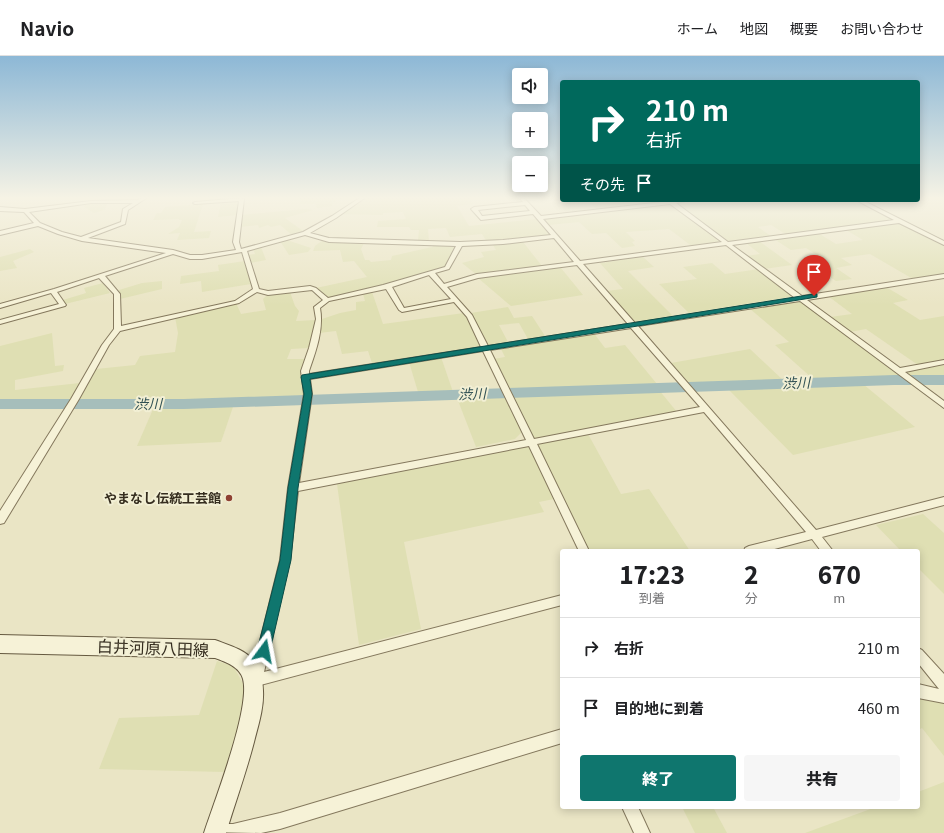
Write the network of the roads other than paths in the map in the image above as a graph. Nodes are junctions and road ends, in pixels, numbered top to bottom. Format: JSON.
{"nodes":[{"id":1,"x":61,"y":233,"type":"edge"},
{"id":2,"x":97,"y":233,"type":"edge"},
{"id":3,"x":237,"y":233,"type":"edge"},
{"id":4,"x":305,"y":233,"type":"joint"},
{"id":5,"x":553,"y":233,"type":"edge"},
{"id":6,"x":713,"y":233,"type":"edge"},
{"id":7,"x":808,"y":233,"type":"edge"},
{"id":8,"x":925,"y":233,"type":"edge"},
{"id":9,"x":555,"y":236,"type":"junction"},
{"id":10,"x":82,"y":239,"type":"junction"},
{"id":11,"x":944,"y":243,"type":"edge"},
{"id":12,"x":460,"y":244,"type":"junction"},
{"id":13,"x":728,"y":244,"type":"junction"},
{"id":14,"x":241,"y":251,"type":"junction"},
{"id":15,"x":173,"y":252,"type":"junction"},
{"id":16,"x":580,"y":264,"type":"junction"},
{"id":17,"x":431,"y":273,"type":"junction"},
{"id":18,"x":101,"y":276,"type":"junction"},
{"id":19,"x":944,"y":276,"type":"edge"},
{"id":20,"x":388,"y":286,"type":"junction"},
{"id":21,"x":443,"y":286,"type":"junction"},
{"id":22,"x":256,"y":290,"type":"junction"},
{"id":23,"x":53,"y":291,"type":"junction"},
{"id":24,"x":800,"y":298,"type":"junction"},
{"id":25,"x":327,"y":300,"type":"junction"},
{"id":26,"x":454,"y":300,"type":"junction"},
{"id":27,"x":0,"y":306,"type":"edge"},
{"id":28,"x":0,"y":322,"type":"edge"},
{"id":29,"x":633,"y":325,"type":"junction"},
{"id":30,"x":118,"y":329,"type":"junction"},
{"id":31,"x":485,"y":348,"type":"junction"},
{"id":32,"x":944,"y":362,"type":"edge"},
{"id":33,"x":902,"y":373,"type":"junction"},
{"id":34,"x":305,"y":377,"type":"junction"},
{"id":35,"x":944,"y":404,"type":"edge"},
{"id":36,"x":705,"y":409,"type":"junction"},
{"id":37,"x":532,"y":442,"type":"junction"},
{"id":38,"x":293,"y":488,"type":"junction"},
{"id":39,"x":944,"y":501,"type":"edge"},
{"id":40,"x":0,"y":520,"type":"edge"},
{"id":41,"x":813,"y":534,"type":"junction"},
{"id":42,"x":583,"y":549,"type":"edge"},
{"id":43,"x":756,"y":549,"type":"edge"},
{"id":44,"x":826,"y":549,"type":"edge"},
{"id":45,"x":560,"y":601,"type":"edge"},
{"id":46,"x":0,"y":644,"type":"edge"},
{"id":47,"x":920,"y":656,"type":"edge"},
{"id":48,"x":253,"y":681,"type":"junction"},
{"id":49,"x":944,"y":684,"type":"edge"},
{"id":50,"x":920,"y":691,"type":"edge"},
{"id":51,"x":944,"y":696,"type":"edge"},
{"id":52,"x":560,"y":737,"type":"edge"},
{"id":53,"x":631,"y":809,"type":"edge"},
{"id":54,"x":215,"y":833,"type":"edge"},
{"id":55,"x":642,"y":833,"type":"edge"}],
"edges":[{"from":1,"to":10,"type":"street"},
{"from":2,"to":10,"type":"street"},
{"from":3,"to":14,"type":"street"},
{"from":4,"to":12,"type":"street"},
{"from":4,"to":14,"type":"street"},
{"from":5,"to":9,"type":"street"},
{"from":6,"to":13,"type":"street"},
{"from":7,"to":13,"type":"street"},
{"from":8,"to":11,"type":"street"},
{"from":9,"to":12,"type":"street"},
{"from":9,"to":16,"type":"street"},
{"from":10,"to":15,"type":"street"},
{"from":12,"to":17,"type":"street"},
{"from":13,"to":16,"type":"street"},
{"from":13,"to":24,"type":"street"},
{"from":14,"to":15,"type":"street"},
{"from":14,"to":22,"type":"street"},
{"from":15,"to":18,"type":"street"},
{"from":16,"to":21,"type":"street"},
{"from":16,"to":29,"type":"street"},
{"from":17,"to":20,"type":"street"},
{"from":17,"to":21,"type":"street"},
{"from":18,"to":23,"type":"street"},
{"from":18,"to":30,"type":"street"},
{"from":19,"to":24,"type":"street"},
{"from":20,"to":25,"type":"street"},
{"from":20,"to":26,"type":"street"},
{"from":21,"to":26,"type":"street"},
{"from":22,"to":25,"type":"street"},
{"from":22,"to":30,"type":"street"},
{"from":23,"to":27,"type":"street"},
{"from":23,"to":28,"type":"street"},
{"from":24,"to":29,"type":"street"},
{"from":24,"to":33,"type":"street"},
{"from":25,"to":34,"type":"street"},
{"from":26,"to":31,"type":"street"},
{"from":29,"to":31,"type":"street"},
{"from":29,"to":36,"type":"street"},
{"from":30,"to":40,"type":"street"},
{"from":31,"to":34,"type":"street"},
{"from":31,"to":37,"type":"street"},
{"from":32,"to":33,"type":"street"},
{"from":33,"to":35,"type":"street"},
{"from":34,"to":38,"type":"street"},
{"from":36,"to":37,"type":"street"},
{"from":36,"to":41,"type":"street"},
{"from":37,"to":38,"type":"street"},
{"from":37,"to":42,"type":"street"},
{"from":38,"to":48,"type":"street"},
{"from":39,"to":41,"type":"street"},
{"from":41,"to":43,"type":"street"},
{"from":41,"to":44,"type":"street"},
{"from":45,"to":48,"type":"street"},
{"from":46,"to":48,"type":"main road","name":"白井河原八田線"},
{"from":47,"to":49,"type":"street"},
{"from":48,"to":54,"type":"main road"},
{"from":50,"to":51,"type":"street"},
{"from":52,"to":54,"type":"street"},
{"from":53,"to":55,"type":"street"}]}
